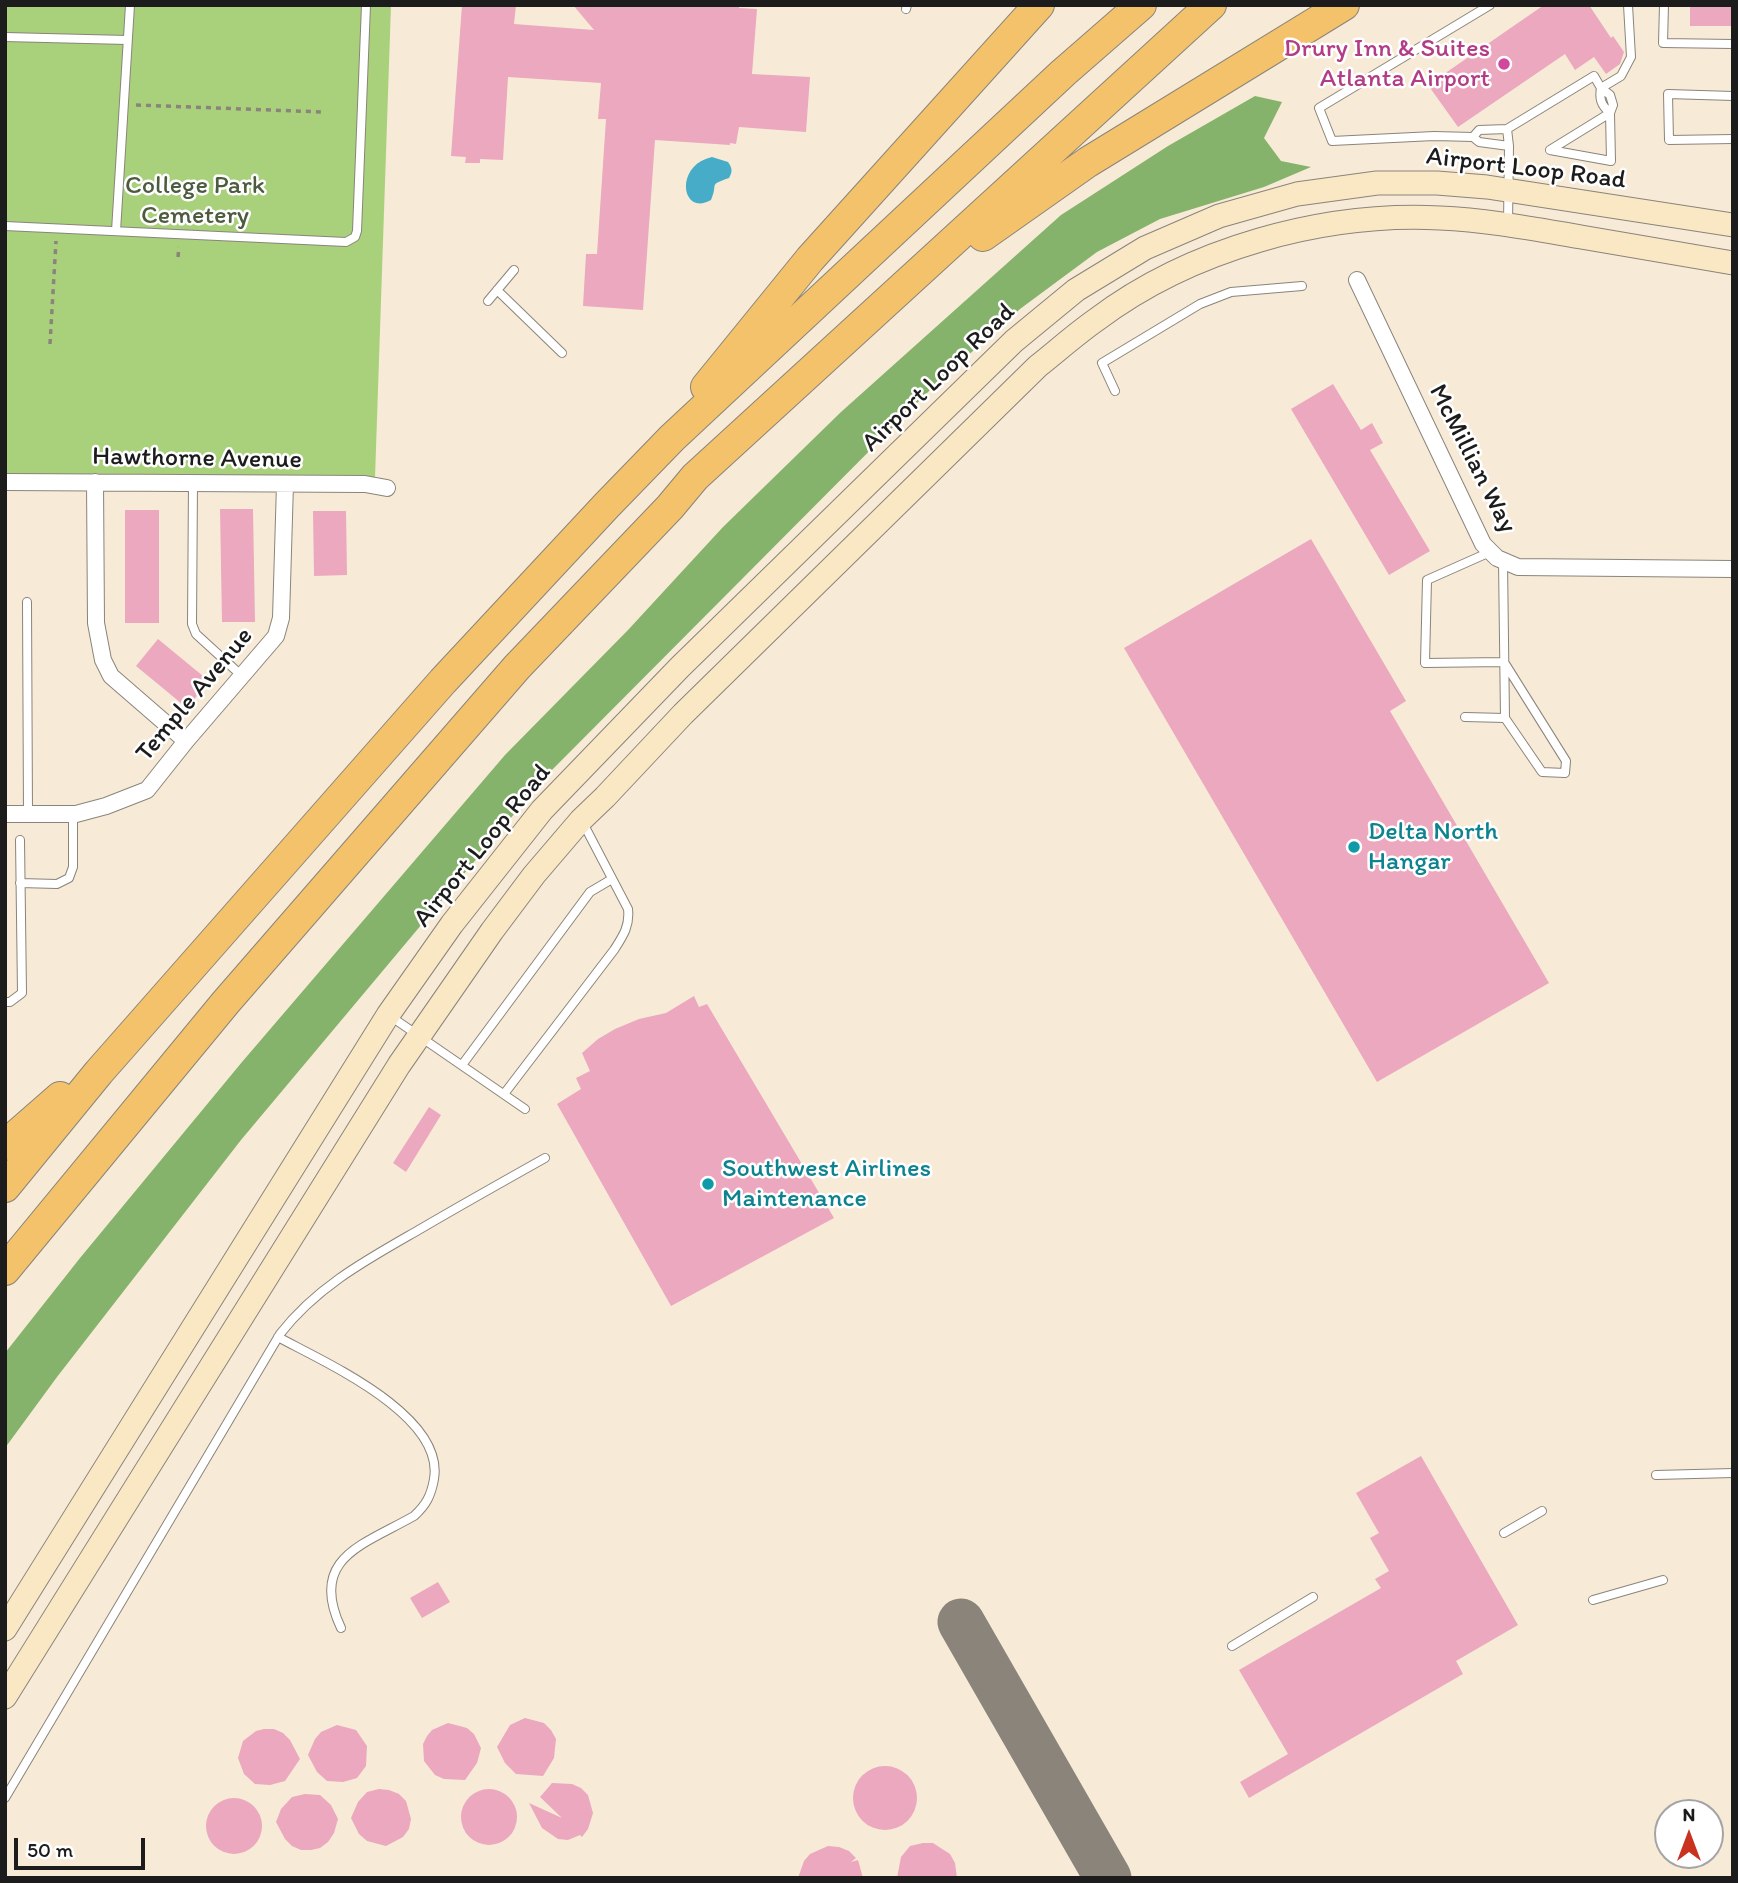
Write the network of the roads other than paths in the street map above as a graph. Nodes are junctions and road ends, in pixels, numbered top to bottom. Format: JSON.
{"nodes":[{"id":1,"x":130,"y":5,"type":"edge"},
{"id":2,"x":366,"y":5,"type":"edge"},
{"id":3,"x":1040,"y":5,"type":"edge"},
{"id":4,"x":1141,"y":5,"type":"edge"},
{"id":5,"x":1211,"y":5,"type":"edge"},
{"id":6,"x":1344,"y":5,"type":"edge"},
{"id":7,"x":1490,"y":5,"type":"edge"},
{"id":8,"x":1628,"y":5,"type":"edge"},
{"id":9,"x":1664,"y":5,"type":"edge"},
{"id":10,"x":5,"y":37,"type":"edge"},
{"id":11,"x":127,"y":40,"type":"junction"},
{"id":12,"x":1733,"y":44,"type":"edge"},
{"id":13,"x":1601,"y":88,"type":"junction"},
{"id":14,"x":1733,"y":96,"type":"edge"},
{"id":15,"x":1610,"y":113,"type":"junction"},
{"id":16,"x":1507,"y":130,"type":"junction"},
{"id":17,"x":1473,"y":137,"type":"junction"},
{"id":18,"x":1733,"y":139,"type":"edge"},
{"id":19,"x":1509,"y":146,"type":"junction"},
{"id":20,"x":1508,"y":190,"type":"junction"},
{"id":21,"x":1508,"y":224,"type":"junction"},
{"id":22,"x":5,"y":226,"type":"edge"},
{"id":23,"x":1733,"y":226,"type":"edge"},
{"id":24,"x":116,"y":231,"type":"junction"},
{"id":25,"x":1733,"y":263,"type":"edge"},
{"id":26,"x":514,"y":270,"type":"dead end"},
{"id":27,"x":1357,"y":280,"type":"dead end"},
{"id":28,"x":1302,"y":286,"type":"dead end"},
{"id":29,"x":497,"y":290,"type":"junction"},
{"id":30,"x":488,"y":302,"type":"dead end"},
{"id":31,"x":562,"y":353,"type":"dead end"},
{"id":32,"x":1115,"y":391,"type":"dead end"},
{"id":33,"x":673,"y":438,"type":"junction"},
{"id":34,"x":695,"y":477,"type":"junction"},
{"id":35,"x":5,"y":482,"type":"edge"},
{"id":36,"x":94,"y":482,"type":"junction"},
{"id":37,"x":193,"y":483,"type":"junction"},
{"id":38,"x":285,"y":484,"type":"junction"},
{"id":39,"x":387,"y":488,"type":"dead end"},
{"id":40,"x":1490,"y":551,"type":"junction"},
{"id":41,"x":1503,"y":561,"type":"junction"},
{"id":42,"x":1733,"y":569,"type":"edge"},
{"id":43,"x":27,"y":602,"type":"dead end"},
{"id":44,"x":1504,"y":662,"type":"junction"},
{"id":45,"x":242,"y":676,"type":"junction"},
{"id":46,"x":1465,"y":717,"type":"dead end"},
{"id":47,"x":1505,"y":718,"type":"junction"},
{"id":48,"x":186,"y":741,"type":"junction"},
{"id":49,"x":5,"y":814,"type":"edge"},
{"id":50,"x":28,"y":814,"type":"junction"},
{"id":51,"x":73,"y":814,"type":"junction"},
{"id":52,"x":581,"y":820,"type":"junction"},
{"id":53,"x":20,"y":840,"type":"dead end"},
{"id":54,"x":612,"y":879,"type":"junction"},
{"id":55,"x":20,"y":883,"type":"junction"},
{"id":56,"x":5,"y":1002,"type":"edge"},
{"id":57,"x":388,"y":1015,"type":"junction"},
{"id":58,"x":419,"y":1034,"type":"junction"},
{"id":59,"x":462,"y":1065,"type":"junction"},
{"id":60,"x":99,"y":1072,"type":"junction"},
{"id":61,"x":504,"y":1094,"type":"junction"},
{"id":62,"x":526,"y":1110,"type":"dead end"},
{"id":63,"x":5,"y":1145,"type":"edge"},
{"id":64,"x":545,"y":1158,"type":"dead end"},
{"id":65,"x":5,"y":1186,"type":"edge"},
{"id":66,"x":5,"y":1270,"type":"edge"},
{"id":67,"x":278,"y":1337,"type":"junction"},
{"id":68,"x":1733,"y":1473,"type":"edge"},
{"id":69,"x":1656,"y":1475,"type":"dead end"},
{"id":70,"x":1542,"y":1511,"type":"dead end"},
{"id":71,"x":1504,"y":1533,"type":"dead end"},
{"id":72,"x":1664,"y":1580,"type":"dead end"},
{"id":73,"x":1313,"y":1597,"type":"dead end"},
{"id":74,"x":1593,"y":1600,"type":"dead end"},
{"id":75,"x":341,"y":1628,"type":"dead end"},
{"id":76,"x":5,"y":1629,"type":"edge"},
{"id":77,"x":1231,"y":1646,"type":"dead end"},
{"id":78,"x":5,"y":1697,"type":"edge"},
{"id":79,"x":5,"y":1798,"type":"edge"}],
"edges":[{"from":1,"to":11,"type":"lane"},
{"from":2,"to":24,"type":"lane"},
{"from":3,"to":33,"type":"highway"},
{"from":4,"to":33,"type":"highway"},
{"from":5,"to":34,"type":"highway"},
{"from":6,"to":34,"type":"highway"},
{"from":7,"to":17,"type":"lane"},
{"from":8,"to":13,"type":"lane"},
{"from":9,"to":12,"type":"lane"},
{"from":10,"to":11,"type":"lane"},
{"from":11,"to":24,"type":"lane"},
{"from":13,"to":15,"type":"lane"},
{"from":13,"to":16,"type":"lane"},
{"from":14,"to":18,"type":"lane"},
{"from":15,"to":15,"type":"lane"},
{"from":16,"to":17,"type":"lane"},
{"from":16,"to":19,"type":"lane"},
{"from":17,"to":19,"type":"lane"},
{"from":19,"to":20,"type":"lane"},
{"from":20,"to":21,"type":"lane"},
{"from":20,"to":23,"type":"main road","name":"Airport Loop Road"},
{"from":20,"to":57,"type":"main road","name":"Airport Loop Road"},
{"from":21,"to":25,"type":"main road"},
{"from":21,"to":52,"type":"main road"},
{"from":22,"to":24,"type":"lane"},
{"from":26,"to":29,"type":"lane"},
{"from":27,"to":40,"type":"street","name":"McMillian Way"},
{"from":28,"to":32,"type":"lane"},
{"from":29,"to":30,"type":"lane"},
{"from":29,"to":31,"type":"lane"},
{"from":33,"to":60,"type":"highway"},
{"from":34,"to":66,"type":"highway"},
{"from":35,"to":36,"type":"street","name":"Hawthorne Avenue"},
{"from":36,"to":37,"type":"street","name":"Hawthorne Avenue"},
{"from":36,"to":48,"type":"street"},
{"from":37,"to":38,"type":"street","name":"Hawthorne Avenue"},
{"from":37,"to":45,"type":"lane"},
{"from":38,"to":39,"type":"street","name":"Hawthorne Avenue"},
{"from":38,"to":45,"type":"street","name":"Temple Avenue"},
{"from":40,"to":41,"type":"street","name":"McMillian Way"},
{"from":40,"to":44,"type":"lane"},
{"from":41,"to":42,"type":"street","name":"McMillian Way"},
{"from":41,"to":44,"type":"lane"},
{"from":43,"to":50,"type":"lane"},
{"from":44,"to":47,"type":"lane"},
{"from":44,"to":47,"type":"lane"},
{"from":45,"to":48,"type":"street","name":"Temple Avenue"},
{"from":46,"to":47,"type":"lane"},
{"from":48,"to":51,"type":"street","name":"Temple Avenue"},
{"from":49,"to":50,"type":"street","name":"Temple Avenue"},
{"from":50,"to":51,"type":"street","name":"Temple Avenue"},
{"from":51,"to":55,"type":"lane"},
{"from":52,"to":54,"type":"lane"},
{"from":52,"to":58,"type":"main road"},
{"from":53,"to":55,"type":"lane"},
{"from":54,"to":59,"type":"lane"},
{"from":54,"to":61,"type":"lane"},
{"from":55,"to":56,"type":"lane"},
{"from":57,"to":58,"type":"lane"},
{"from":57,"to":76,"type":"main road","name":"Airport Loop Road"},
{"from":58,"to":59,"type":"lane"},
{"from":58,"to":78,"type":"main road"},
{"from":59,"to":61,"type":"lane"},
{"from":60,"to":63,"type":"highway"},
{"from":60,"to":65,"type":"highway"},
{"from":61,"to":62,"type":"lane"},
{"from":64,"to":67,"type":"lane"},
{"from":67,"to":75,"type":"lane"},
{"from":67,"to":79,"type":"lane"},
{"from":68,"to":69,"type":"lane"},
{"from":70,"to":71,"type":"lane"},
{"from":72,"to":74,"type":"lane"},
{"from":73,"to":77,"type":"lane"}]}
